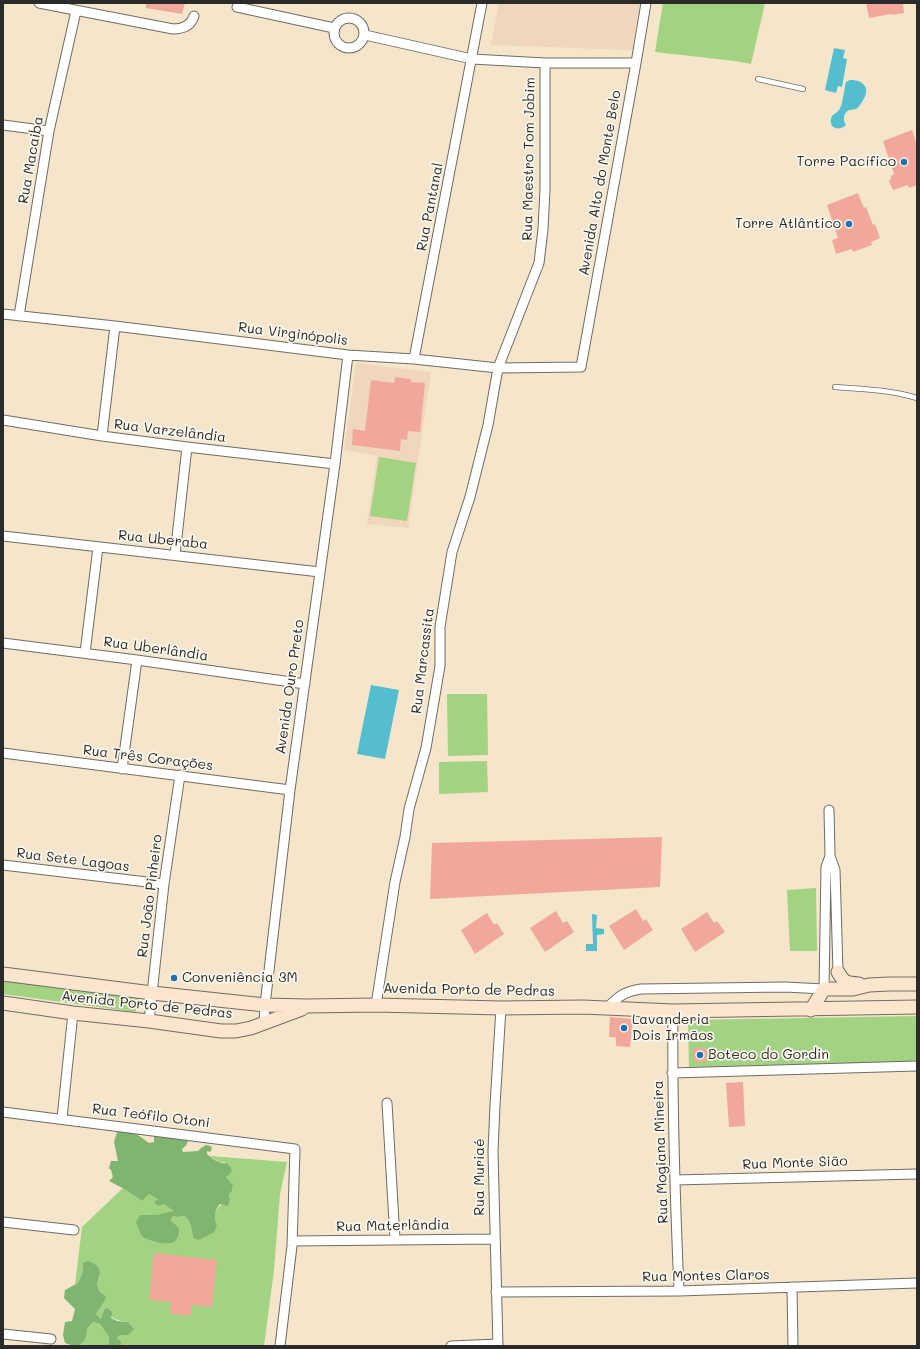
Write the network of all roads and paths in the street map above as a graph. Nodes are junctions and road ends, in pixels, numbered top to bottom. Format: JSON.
{"nodes":[{"id":1,"x":38,"y":3,"type":"edge"},
{"id":2,"x":482,"y":3,"type":"edge"},
{"id":3,"x":646,"y":3,"type":"edge"},
{"id":4,"x":56,"y":5,"type":"edge"},
{"id":5,"x":237,"y":7,"type":"dead end"},
{"id":6,"x":76,"y":10,"type":"junction"},
{"id":7,"x":194,"y":16,"type":"dead end"},
{"id":8,"x":334,"y":28,"type":"junction"},
{"id":9,"x":365,"y":35,"type":"junction"},
{"id":10,"x":472,"y":59,"type":"junction"},
{"id":11,"x":636,"y":62,"type":"junction"},
{"id":12,"x":545,"y":63,"type":"junction"},
{"id":13,"x":758,"y":79,"type":"dead end"},
{"id":14,"x":803,"y":89,"type":"dead end"},
{"id":15,"x":3,"y":125,"type":"edge"},
{"id":16,"x":49,"y":131,"type":"junction"},
{"id":17,"x":3,"y":314,"type":"edge"},
{"id":18,"x":19,"y":316,"type":"junction"},
{"id":19,"x":115,"y":326,"type":"junction"},
{"id":20,"x":348,"y":355,"type":"junction"},
{"id":21,"x":414,"y":360,"type":"junction"},
{"id":22,"x":581,"y":367,"type":"joint"},
{"id":23,"x":498,"y":368,"type":"junction"},
{"id":24,"x":835,"y":387,"type":"dead end"},
{"id":25,"x":917,"y":398,"type":"edge"},
{"id":26,"x":3,"y":420,"type":"edge"},
{"id":27,"x":102,"y":436,"type":"junction"},
{"id":28,"x":188,"y":447,"type":"junction"},
{"id":29,"x":335,"y":464,"type":"junction"},
{"id":30,"x":3,"y":536,"type":"edge"},
{"id":31,"x":98,"y":547,"type":"junction"},
{"id":32,"x":174,"y":555,"type":"junction"},
{"id":33,"x":320,"y":572,"type":"junction"},
{"id":34,"x":3,"y":643,"type":"edge"},
{"id":35,"x":85,"y":653,"type":"junction"},
{"id":36,"x":137,"y":660,"type":"junction"},
{"id":37,"x":305,"y":684,"type":"junction"},
{"id":38,"x":3,"y":754,"type":"edge"},
{"id":39,"x":122,"y":769,"type":"junction"},
{"id":40,"x":180,"y":775,"type":"junction"},
{"id":41,"x":290,"y":790,"type":"junction"},
{"id":42,"x":829,"y":810,"type":"dead end"},
{"id":43,"x":830,"y":856,"type":"junction"},
{"id":44,"x":3,"y":865,"type":"edge"},
{"id":45,"x":164,"y":884,"type":"junction"},
{"id":46,"x":838,"y":972,"type":"joint"},
{"id":47,"x":3,"y":974,"type":"edge"},
{"id":48,"x":917,"y":984,"type":"edge"},
{"id":49,"x":868,"y":985,"type":"junction"},
{"id":50,"x":828,"y":989,"type":"junction"},
{"id":51,"x":152,"y":993,"type":"junction"},
{"id":52,"x":3,"y":1003,"type":"edge"},
{"id":53,"x":265,"y":1005,"type":"junction"},
{"id":54,"x":376,"y":1005,"type":"junction"},
{"id":55,"x":307,"y":1006,"type":"junction"},
{"id":56,"x":917,"y":1007,"type":"edge"},
{"id":57,"x":501,"y":1008,"type":"junction"},
{"id":58,"x":607,"y":1008,"type":"junction"},
{"id":59,"x":811,"y":1010,"type":"junction"},
{"id":60,"x":830,"y":1010,"type":"junction"},
{"id":61,"x":672,"y":1011,"type":"junction"},
{"id":62,"x":73,"y":1013,"type":"junction"},
{"id":63,"x":149,"y":1021,"type":"junction"},
{"id":64,"x":264,"y":1024,"type":"junction"},
{"id":65,"x":917,"y":1066,"type":"edge"},
{"id":66,"x":672,"y":1074,"type":"junction"},
{"id":67,"x":387,"y":1102,"type":"dead end"},
{"id":68,"x":3,"y":1112,"type":"edge"},
{"id":69,"x":62,"y":1118,"type":"junction"},
{"id":70,"x":917,"y":1174,"type":"edge"},
{"id":71,"x":675,"y":1180,"type":"junction"},
{"id":72,"x":3,"y":1222,"type":"edge"},
{"id":73,"x":74,"y":1230,"type":"dead end"},
{"id":74,"x":395,"y":1239,"type":"junction"},
{"id":75,"x":494,"y":1239,"type":"junction"},
{"id":76,"x":292,"y":1241,"type":"junction"},
{"id":77,"x":917,"y":1283,"type":"edge"},
{"id":78,"x":792,"y":1288,"type":"junction"},
{"id":79,"x":680,"y":1291,"type":"junction"},
{"id":80,"x":496,"y":1292,"type":"junction"},
{"id":81,"x":3,"y":1334,"type":"edge"},
{"id":82,"x":51,"y":1339,"type":"dead end"},
{"id":83,"x":498,"y":1345,"type":"edge"},
{"id":84,"x":280,"y":1346,"type":"edge"},
{"id":85,"x":451,"y":1346,"type":"edge"},
{"id":86,"x":793,"y":1346,"type":"edge"}],
"edges":[{"from":1,"to":4,"type":"street"},
{"from":2,"to":10,"type":"street","name":"Rua Pantanal"},
{"from":3,"to":11,"type":"street","name":"Avenida Alto do Monte Belo"},
{"from":4,"to":6,"type":"street"},
{"from":5,"to":8,"type":"street"},
{"from":6,"to":7,"type":"street"},
{"from":6,"to":16,"type":"street","name":"Rua Macaiba"},
{"from":8,"to":9,"type":"street"},
{"from":8,"to":9,"type":"street"},
{"from":9,"to":10,"type":"street"},
{"from":10,"to":12,"type":"street"},
{"from":10,"to":21,"type":"street","name":"Rua Pantanal"},
{"from":11,"to":12,"type":"street"},
{"from":11,"to":22,"type":"street","name":"Avenida Alto do Monte Belo"},
{"from":12,"to":23,"type":"street","name":"Rua Maestro Tom Jobim"},
{"from":13,"to":14,"type":"lane"},
{"from":15,"to":16,"type":"street"},
{"from":16,"to":18,"type":"street","name":"Rua Macaiba"},
{"from":17,"to":18,"type":"street","name":"Rua Virginópolis"},
{"from":18,"to":19,"type":"street","name":"Rua Virginópolis"},
{"from":19,"to":20,"type":"street","name":"Rua Virginópolis"},
{"from":19,"to":27,"type":"street"},
{"from":20,"to":21,"type":"street","name":"Rua Virginópolis"},
{"from":20,"to":29,"type":"street","name":"Avenida Ouro Preto"},
{"from":21,"to":23,"type":"street","name":"Rua Virginópolis"},
{"from":22,"to":23,"type":"street","name":"Rua Virginópolis"},
{"from":23,"to":54,"type":"street","name":"Rua Marcassita"},
{"from":24,"to":25,"type":"lane"},
{"from":26,"to":27,"type":"street","name":"Rua Varzelândia"},
{"from":27,"to":28,"type":"street","name":"Rua Varzelândia"},
{"from":28,"to":29,"type":"street","name":"Rua Varzelândia"},
{"from":28,"to":32,"type":"street"},
{"from":29,"to":33,"type":"street","name":"Avenida Ouro Preto"},
{"from":30,"to":31,"type":"street","name":"Rua Uberaba"},
{"from":31,"to":32,"type":"street","name":"Rua Uberaba"},
{"from":31,"to":35,"type":"street"},
{"from":32,"to":33,"type":"street","name":"Rua Uberaba"},
{"from":33,"to":37,"type":"street","name":"Avenida Ouro Preto"},
{"from":34,"to":35,"type":"street","name":"Rua Uberlândia"},
{"from":35,"to":36,"type":"street","name":"Rua Uberlândia"},
{"from":36,"to":37,"type":"street","name":"Rua Uberlândia"},
{"from":36,"to":39,"type":"street"},
{"from":37,"to":41,"type":"street","name":"Avenida Ouro Preto"},
{"from":38,"to":39,"type":"street","name":"Rua Três Corações"},
{"from":39,"to":40,"type":"street","name":"Rua Três Corações"},
{"from":40,"to":41,"type":"street","name":"Rua Três Corações"},
{"from":40,"to":45,"type":"street","name":"Rua João Pinheiro"},
{"from":41,"to":53,"type":"street","name":"Avenida Ouro Preto"},
{"from":42,"to":43,"type":"street"},
{"from":43,"to":46,"type":"street"},
{"from":43,"to":50,"type":"street"},
{"from":44,"to":45,"type":"street","name":"Rua Sete Lagoas"},
{"from":45,"to":51,"type":"street","name":"Rua João Pinheiro"},
{"from":46,"to":49,"type":"main road"},
{"from":47,"to":51,"type":"main road","name":"Avenida Porto de Pedras"},
{"from":48,"to":49,"type":"main road"},
{"from":49,"to":50,"type":"main road"},
{"from":50,"to":58,"type":"street"},
{"from":50,"to":59,"type":"main road"},
{"from":50,"to":60,"type":"main road"},
{"from":51,"to":53,"type":"main road","name":"Avenida Porto de Pedras"},
{"from":51,"to":63,"type":"street","name":"Rua João Pinheiro"},
{"from":52,"to":62,"type":"main road","name":"Avenida Porto de Pedras"},
{"from":53,"to":55,"type":"main road","name":"Avenida Porto de Pedras"},
{"from":53,"to":64,"type":"street","name":"Avenida Ouro Preto"},
{"from":54,"to":55,"type":"main road","name":"Avenida Porto de Pedras"},
{"from":54,"to":57,"type":"main road","name":"Avenida Porto de Pedras"},
{"from":55,"to":64,"type":"main road","name":"Avenida Porto de Pedras"},
{"from":56,"to":60,"type":"main road","name":"Avenida Porto de Pedras"},
{"from":57,"to":58,"type":"main road","name":"Avenida Porto de Pedras"},
{"from":57,"to":75,"type":"street","name":"Rua Muriaé"},
{"from":58,"to":61,"type":"main road","name":"Avenida Porto de Pedras"},
{"from":59,"to":60,"type":"main road","name":"Avenida Porto de Pedras"},
{"from":59,"to":61,"type":"main road","name":"Avenida Porto de Pedras"},
{"from":61,"to":66,"type":"street","name":"Rua Mogiana Mineira"},
{"from":62,"to":63,"type":"main road","name":"Avenida Porto de Pedras"},
{"from":62,"to":69,"type":"street"},
{"from":63,"to":64,"type":"main road","name":"Avenida Porto de Pedras"},
{"from":65,"to":66,"type":"street"},
{"from":66,"to":71,"type":"street","name":"Rua Mogiana Mineira"},
{"from":67,"to":74,"type":"street"},
{"from":68,"to":69,"type":"street","name":"Rua Teófilo Otoni"},
{"from":69,"to":76,"type":"street","name":"Rua Teófilo Otoni"},
{"from":70,"to":71,"type":"street","name":"Rua Monte Sião"},
{"from":71,"to":79,"type":"street","name":"Rua Mogiana Mineira"},
{"from":72,"to":73,"type":"street"},
{"from":74,"to":75,"type":"street","name":"Rua Materlândia"},
{"from":74,"to":76,"type":"street","name":"Rua Materlândia"},
{"from":75,"to":80,"type":"street","name":"Rua Muriaé"},
{"from":76,"to":84,"type":"street"},
{"from":77,"to":78,"type":"street","name":"Rua Montes Claros"},
{"from":78,"to":79,"type":"street","name":"Rua Montes Claros"},
{"from":78,"to":86,"type":"street"},
{"from":79,"to":80,"type":"street","name":"Rua Montes Claros"},
{"from":80,"to":83,"type":"street","name":"Rua Muriaé"},
{"from":81,"to":82,"type":"street"},
{"from":83,"to":85,"type":"street"}]}
